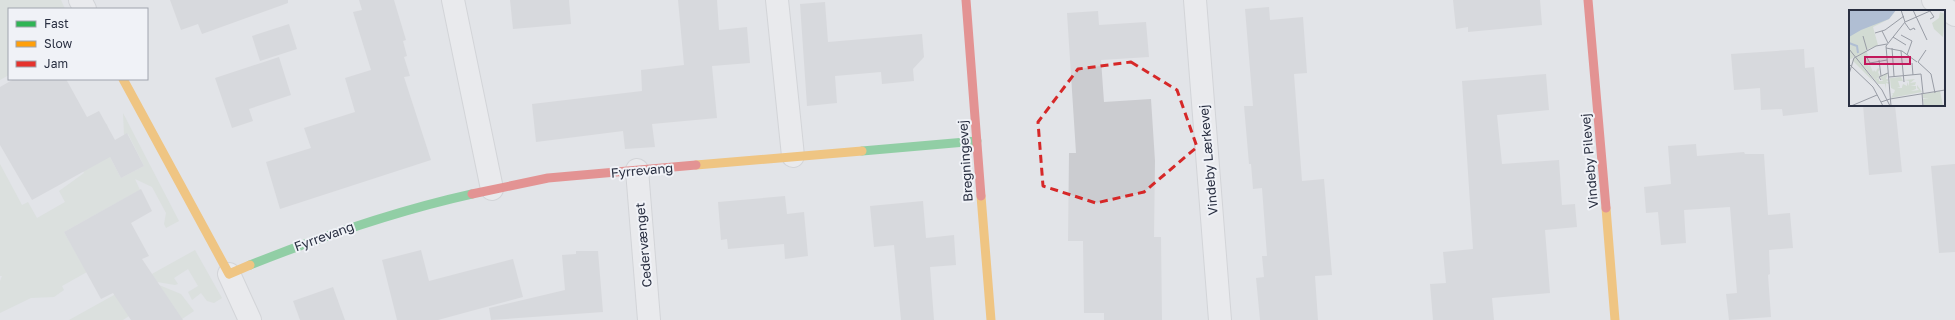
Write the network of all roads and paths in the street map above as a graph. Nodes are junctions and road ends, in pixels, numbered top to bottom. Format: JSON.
{"nodes":[{"id":1,"x":453,"y":0,"type":"edge"},
{"id":2,"x":777,"y":0,"type":"edge"},
{"id":3,"x":966,"y":0,"type":"edge"},
{"id":4,"x":1195,"y":0,"type":"edge"},
{"id":5,"x":1588,"y":0,"type":"edge"},
{"id":6,"x":1933,"y":0,"type":"edge"},
{"id":7,"x":1955,"y":15,"type":"edge"},
{"id":8,"x":124,"y":80,"type":"edge"},
{"id":9,"x":977,"y":141,"type":"junction"},
{"id":10,"x":793,"y":156,"type":"junction"},
{"id":11,"x":637,"y":170,"type":"junction"},
{"id":12,"x":492,"y":189,"type":"junction"},
{"id":13,"x":229,"y":274,"type":"junction"},
{"id":14,"x":250,"y":320,"type":"edge"},
{"id":15,"x":649,"y":320,"type":"edge"},
{"id":16,"x":990,"y":320,"type":"edge"},
{"id":17,"x":1220,"y":320,"type":"edge"},
{"id":18,"x":1615,"y":320,"type":"edge"}],
"edges":[{"from":1,"to":12,"type":"street"},
{"from":2,"to":10,"type":"street"},
{"from":3,"to":9,"type":"street","name":"Bregningevej"},
{"from":4,"to":17,"type":"street","name":"Vindeby Lærkevej"},
{"from":5,"to":18,"type":"street","name":"Vindeby Pilevej"},
{"from":6,"to":7,"type":"street"},
{"from":8,"to":13,"type":"street"},
{"from":9,"to":10,"type":"street","name":"Fyrrevang"},
{"from":9,"to":16,"type":"street","name":"Bregningevej"},
{"from":10,"to":11,"type":"street","name":"Fyrrevang"},
{"from":11,"to":12,"type":"street","name":"Fyrrevang"},
{"from":11,"to":15,"type":"street","name":"Cedervænget"},
{"from":12,"to":13,"type":"street","name":"Fyrrevang"},
{"from":13,"to":14,"type":"street"}]}
